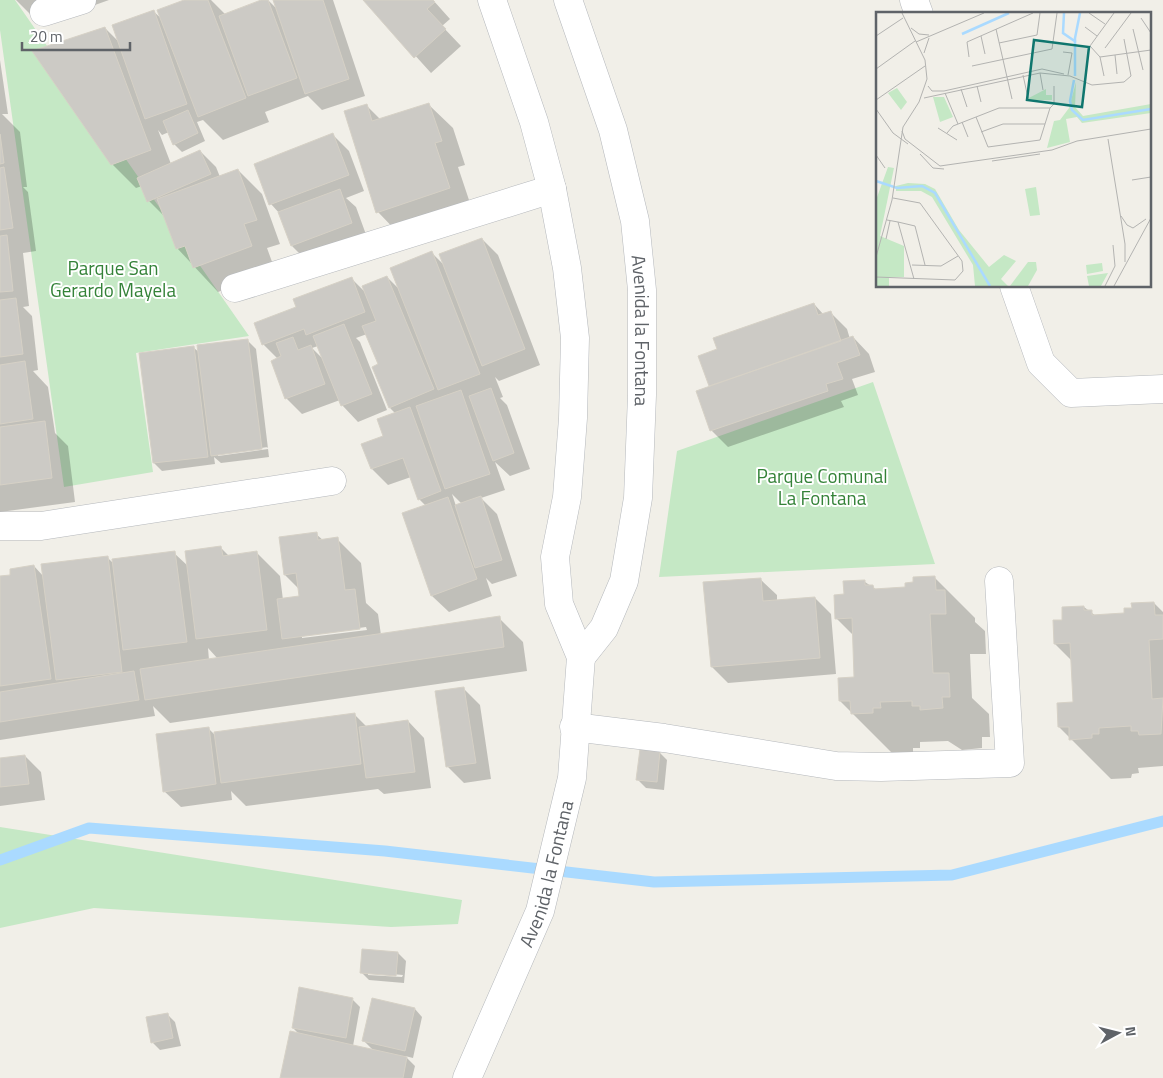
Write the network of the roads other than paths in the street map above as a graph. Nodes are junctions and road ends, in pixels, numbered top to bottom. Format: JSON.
{"nodes":[{"id":1,"x":82,"y":0,"type":"edge"},
{"id":2,"x":492,"y":0,"type":"edge"},
{"id":3,"x":568,"y":0,"type":"edge"},
{"id":4,"x":914,"y":0,"type":"edge"},
{"id":5,"x":44,"y":12,"type":"dead end"},
{"id":6,"x":918,"y":12,"type":"edge"},
{"id":7,"x":552,"y":189,"type":"junction"},
{"id":8,"x":235,"y":288,"type":"dead end"},
{"id":9,"x":1015,"y":288,"type":"edge"},
{"id":10,"x":1163,"y":389,"type":"edge"},
{"id":11,"x":332,"y":480,"type":"dead end"},
{"id":12,"x":0,"y":526,"type":"edge"},
{"id":13,"x":999,"y":581,"type":"dead end"},
{"id":14,"x":581,"y":657,"type":"junction"},
{"id":15,"x":574,"y":727,"type":"junction"},
{"id":16,"x":467,"y":1078,"type":"edge"}],
"edges":[{"from":1,"to":5,"type":"street"},
{"from":2,"to":7,"type":"street","name":"Avenida la Fontana"},
{"from":3,"to":14,"type":"street","name":"Avenida la Fontana"},
{"from":4,"to":6,"type":"street"},
{"from":7,"to":8,"type":"street"},
{"from":7,"to":14,"type":"street","name":"Avenida la Fontana"},
{"from":9,"to":10,"type":"street"},
{"from":11,"to":12,"type":"street"},
{"from":13,"to":15,"type":"street"},
{"from":14,"to":15,"type":"street","name":"Avenida la Fontana"},
{"from":15,"to":16,"type":"street","name":"Avenida la Fontana"}]}
